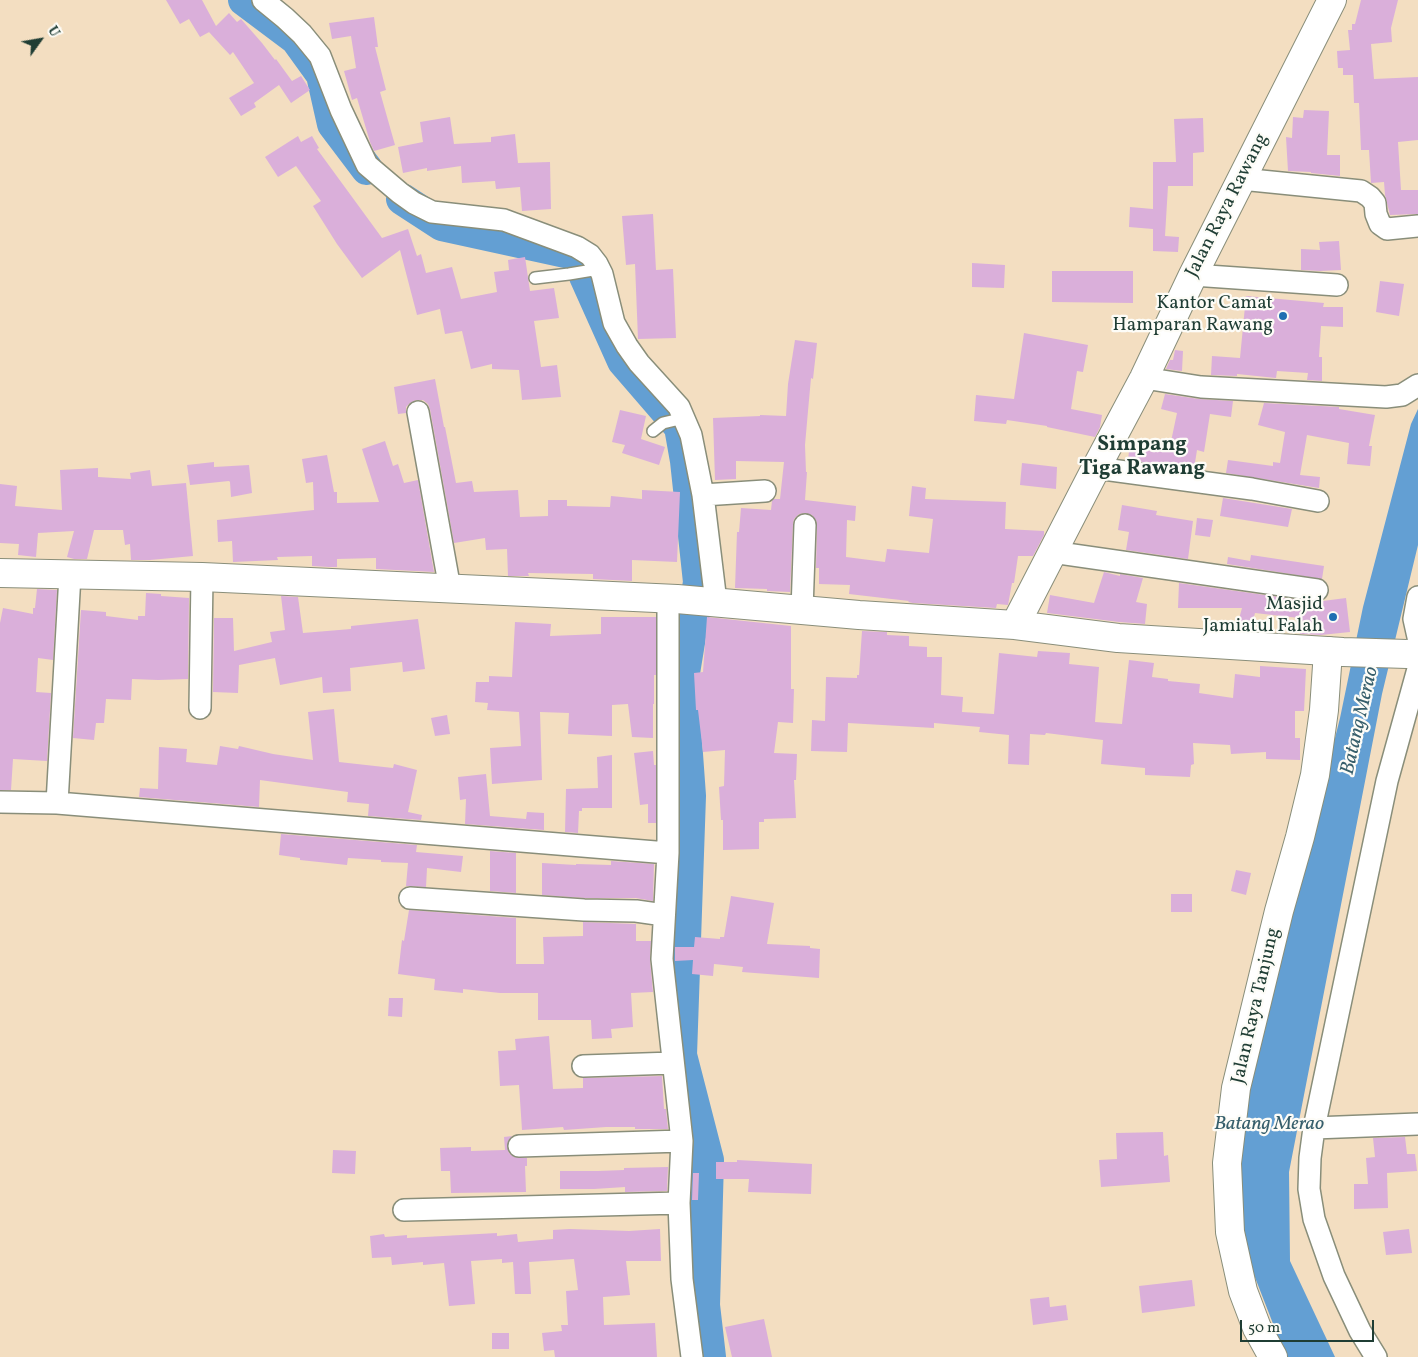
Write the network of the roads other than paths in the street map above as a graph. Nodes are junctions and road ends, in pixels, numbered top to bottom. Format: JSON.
{"nodes":[{"id":1,"x":263,"y":0,"type":"edge"},
{"id":2,"x":1332,"y":0,"type":"edge"},
{"id":3,"x":1241,"y":180,"type":"junction"},
{"id":4,"x":1418,"y":226,"type":"edge"},
{"id":5,"x":595,"y":270,"type":"junction"},
{"id":6,"x":1193,"y":275,"type":"junction"},
{"id":7,"x":535,"y":278,"type":"dead end"},
{"id":8,"x":1337,"y":285,"type":"dead end"},
{"id":9,"x":1144,"y":378,"type":"junction"},
{"id":10,"x":1418,"y":385,"type":"edge"},
{"id":11,"x":418,"y":412,"type":"dead end"},
{"id":12,"x":681,"y":419,"type":"junction"},
{"id":13,"x":653,"y":431,"type":"dead end"},
{"id":14,"x":1096,"y":468,"type":"junction"},
{"id":15,"x":765,"y":491,"type":"dead end"},
{"id":16,"x":703,"y":495,"type":"junction"},
{"id":17,"x":1318,"y":501,"type":"dead end"},
{"id":18,"x":805,"y":525,"type":"dead end"},
{"id":19,"x":1052,"y":552,"type":"junction"},
{"id":20,"x":0,"y":573,"type":"edge"},
{"id":21,"x":70,"y":574,"type":"junction"},
{"id":22,"x":202,"y":577,"type":"junction"},
{"id":23,"x":450,"y":589,"type":"junction"},
{"id":24,"x":1317,"y":590,"type":"dead end"},
{"id":25,"x":1418,"y":597,"type":"edge"},
{"id":26,"x":673,"y":599,"type":"junction"},
{"id":27,"x":711,"y":602,"type":"junction"},
{"id":28,"x":802,"y":610,"type":"junction"},
{"id":29,"x":1015,"y":625,"type":"junction"},
{"id":30,"x":1336,"y":652,"type":"junction"},
{"id":31,"x":1415,"y":653,"type":"edge"},
{"id":32,"x":200,"y":708,"type":"dead end"},
{"id":33,"x":0,"y":802,"type":"edge"},
{"id":34,"x":57,"y":803,"type":"junction"},
{"id":35,"x":668,"y":852,"type":"junction"},
{"id":36,"x":410,"y":898,"type":"dead end"},
{"id":37,"x":664,"y":915,"type":"junction"},
{"id":38,"x":673,"y":1063,"type":"junction"},
{"id":39,"x":583,"y":1066,"type":"dead end"},
{"id":40,"x":1418,"y":1124,"type":"edge"},
{"id":41,"x":1314,"y":1128,"type":"junction"},
{"id":42,"x":682,"y":1141,"type":"junction"},
{"id":43,"x":519,"y":1146,"type":"dead end"},
{"id":44,"x":679,"y":1203,"type":"junction"},
{"id":45,"x":404,"y":1210,"type":"dead end"},
{"id":46,"x":692,"y":1357,"type":"edge"},
{"id":47,"x":1273,"y":1357,"type":"edge"},
{"id":48,"x":1376,"y":1357,"type":"edge"}],
"edges":[{"from":1,"to":5,"type":"street"},
{"from":2,"to":3,"type":"main road","name":"Jalan Raya Rawang"},
{"from":3,"to":4,"type":"street"},
{"from":3,"to":6,"type":"main road","name":"Jalan Raya Rawang"},
{"from":5,"to":7,"type":"lane"},
{"from":5,"to":12,"type":"street"},
{"from":6,"to":8,"type":"street"},
{"from":6,"to":9,"type":"main road","name":"Jalan Raya Rawang"},
{"from":9,"to":10,"type":"street"},
{"from":9,"to":14,"type":"main road","name":"Jalan Raya Rawang"},
{"from":11,"to":23,"type":"street"},
{"from":12,"to":13,"type":"lane"},
{"from":12,"to":16,"type":"street"},
{"from":14,"to":17,"type":"street"},
{"from":14,"to":19,"type":"main road","name":"Jalan Raya Rawang"},
{"from":15,"to":16,"type":"street"},
{"from":16,"to":27,"type":"street"},
{"from":18,"to":28,"type":"street"},
{"from":19,"to":24,"type":"street"},
{"from":19,"to":29,"type":"main road","name":"Jalan Raya Rawang"},
{"from":20,"to":21,"type":"main road"},
{"from":21,"to":22,"type":"main road"},
{"from":21,"to":34,"type":"street"},
{"from":22,"to":23,"type":"main road"},
{"from":22,"to":32,"type":"street"},
{"from":23,"to":26,"type":"main road"},
{"from":25,"to":31,"type":"street"},
{"from":26,"to":27,"type":"main road"},
{"from":26,"to":35,"type":"street"},
{"from":27,"to":28,"type":"main road"},
{"from":28,"to":29,"type":"main road"},
{"from":29,"to":30,"type":"main road"},
{"from":30,"to":31,"type":"main road"},
{"from":30,"to":47,"type":"main road","name":"Jalan Raya Tanjung"},
{"from":31,"to":41,"type":"street"},
{"from":33,"to":34,"type":"street"},
{"from":34,"to":35,"type":"street"},
{"from":35,"to":37,"type":"street"},
{"from":36,"to":37,"type":"street"},
{"from":37,"to":38,"type":"street"},
{"from":38,"to":39,"type":"street"},
{"from":38,"to":42,"type":"street"},
{"from":40,"to":41,"type":"street"},
{"from":41,"to":48,"type":"street"},
{"from":42,"to":43,"type":"street"},
{"from":42,"to":44,"type":"street"},
{"from":44,"to":45,"type":"street"},
{"from":44,"to":46,"type":"street"}]}
